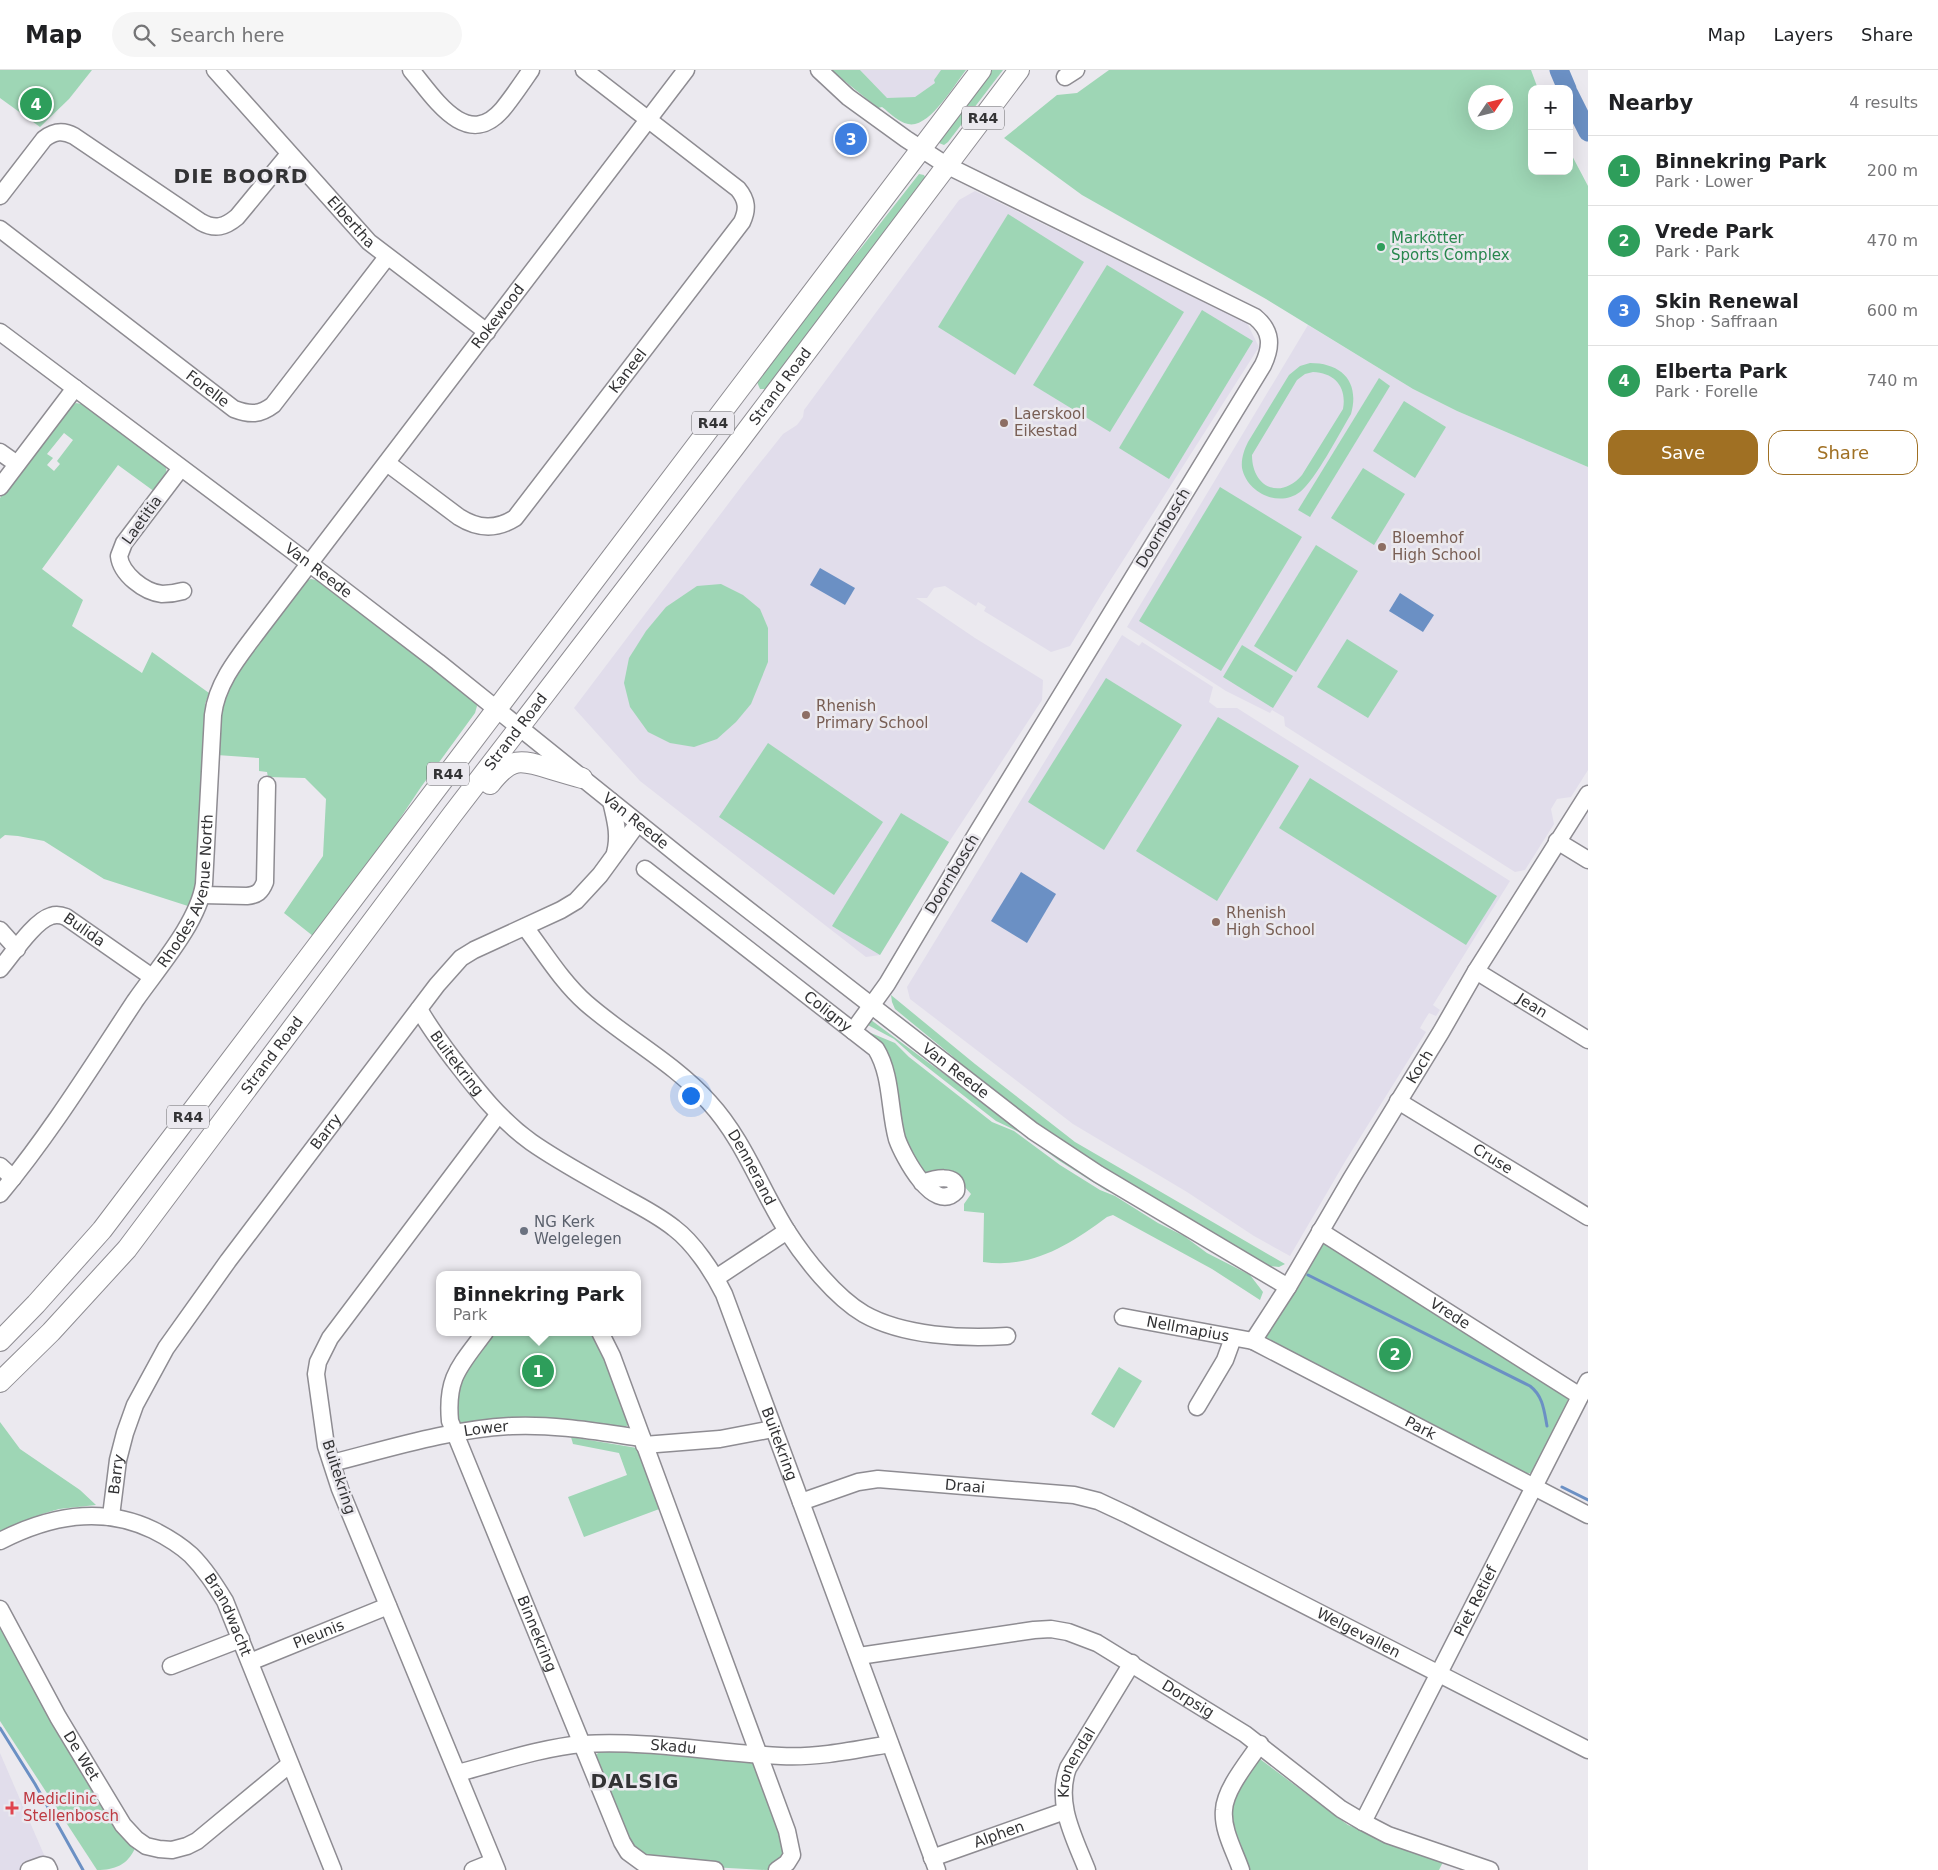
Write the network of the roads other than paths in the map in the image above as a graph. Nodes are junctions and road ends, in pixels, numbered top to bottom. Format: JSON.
{"nodes":[{"id":1,"x":215,"y":70,"type":"edge"},
{"id":2,"x":410,"y":70,"type":"edge"},
{"id":3,"x":531,"y":70,"type":"edge"},
{"id":4,"x":584,"y":70,"type":"edge"},
{"id":5,"x":686,"y":70,"type":"edge"},
{"id":6,"x":819,"y":70,"type":"edge"},
{"id":7,"x":981,"y":70,"type":"edge"},
{"id":8,"x":1019,"y":70,"type":"edge"},
{"id":9,"x":648,"y":121,"type":"junction"},
{"id":10,"x":920,"y":149,"type":"junction"},
{"id":11,"x":289,"y":154,"type":"junction"},
{"id":12,"x":946,"y":165,"type":"junction"},
{"id":13,"x":0,"y":196,"type":"edge"},
{"id":14,"x":0,"y":228,"type":"edge"},
{"id":15,"x":387,"y":257,"type":"junction"},
{"id":16,"x":0,"y":332,"type":"edge"},
{"id":17,"x":487,"y":332,"type":"junction"},
{"id":18,"x":74,"y":388,"type":"junction"},
{"id":19,"x":0,"y":452,"type":"edge"},
{"id":20,"x":386,"y":463,"type":"junction"},
{"id":21,"x":17,"y":464,"type":"junction"},
{"id":22,"x":181,"y":468,"type":"junction"},
{"id":23,"x":0,"y":487,"type":"edge"},
{"id":24,"x":310,"y":564,"type":"junction"},
{"id":25,"x":183,"y":591,"type":"dead end"},
{"id":26,"x":497,"y":709,"type":"junction"},
{"id":27,"x":521,"y":728,"type":"junction"},
{"id":28,"x":582,"y":778,"type":"junction"},
{"id":29,"x":267,"y":785,"type":"dead end"},
{"id":30,"x":1588,"y":794,"type":"edge"},
{"id":31,"x":611,"y":801,"type":"junction"},
{"id":32,"x":452,"y":815,"type":"junction"},
{"id":33,"x":638,"y":823,"type":"junction"},
{"id":34,"x":1557,"y":841,"type":"junction"},
{"id":35,"x":614,"y":856,"type":"junction"},
{"id":36,"x":1588,"y":860,"type":"edge"},
{"id":37,"x":645,"y":869,"type":"dead end"},
{"id":38,"x":202,"y":895,"type":"junction"},
{"id":39,"x":525,"y":926,"type":"junction"},
{"id":40,"x":0,"y":930,"type":"edge"},
{"id":41,"x":17,"y":949,"type":"junction"},
{"id":42,"x":0,"y":969,"type":"edge"},
{"id":43,"x":1476,"y":971,"type":"junction"},
{"id":44,"x":152,"y":977,"type":"junction"},
{"id":45,"x":872,"y":1006,"type":"junction"},
{"id":46,"x":419,"y":1009,"type":"junction"},
{"id":47,"x":853,"y":1031,"type":"junction"},
{"id":48,"x":1588,"y":1040,"type":"edge"},
{"id":49,"x":1398,"y":1101,"type":"junction"},
{"id":50,"x":498,"y":1115,"type":"junction"},
{"id":51,"x":0,"y":1166,"type":"edge"},
{"id":52,"x":13,"y":1178,"type":"junction"},
{"id":53,"x":0,"y":1194,"type":"edge"},
{"id":54,"x":944,"y":1198,"type":"dead end"},
{"id":55,"x":1588,"y":1217,"type":"edge"},
{"id":56,"x":788,"y":1231,"type":"junction"},
{"id":57,"x":1320,"y":1231,"type":"junction"},
{"id":58,"x":716,"y":1278,"type":"junction"},
{"id":59,"x":1288,"y":1286,"type":"junction"},
{"id":60,"x":1123,"y":1317,"type":"dead end"},
{"id":61,"x":482,"y":1336,"type":"edge"},
{"id":62,"x":602,"y":1336,"type":"edge"},
{"id":63,"x":1007,"y":1336,"type":"dead end"},
{"id":64,"x":1233,"y":1338,"type":"junction"},
{"id":65,"x":0,"y":1341,"type":"edge"},
{"id":66,"x":1253,"y":1341,"type":"junction"},
{"id":67,"x":0,"y":1382,"type":"edge"},
{"id":68,"x":1584,"y":1388,"type":"edge"},
{"id":69,"x":1197,"y":1407,"type":"dead end"},
{"id":70,"x":773,"y":1429,"type":"junction"},
{"id":71,"x":455,"y":1433,"type":"junction"},
{"id":72,"x":643,"y":1442,"type":"junction"},
{"id":73,"x":332,"y":1463,"type":"junction"},
{"id":74,"x":1533,"y":1486,"type":"junction"},
{"id":75,"x":801,"y":1502,"type":"junction"},
{"id":76,"x":1128,"y":1515,"type":"joint"},
{"id":77,"x":1588,"y":1515,"type":"edge"},
{"id":78,"x":111,"y":1516,"type":"junction"},
{"id":79,"x":0,"y":1541,"type":"edge"},
{"id":80,"x":388,"y":1606,"type":"junction"},
{"id":81,"x":0,"y":1609,"type":"edge"},
{"id":82,"x":241,"y":1639,"type":"junction"},
{"id":83,"x":859,"y":1656,"type":"junction"},
{"id":84,"x":250,"y":1662,"type":"junction"},
{"id":85,"x":1132,"y":1663,"type":"junction"},
{"id":86,"x":171,"y":1666,"type":"dead end"},
{"id":87,"x":1439,"y":1673,"type":"junction"},
{"id":88,"x":583,"y":1744,"type":"junction"},
{"id":89,"x":890,"y":1744,"type":"junction"},
{"id":90,"x":1260,"y":1744,"type":"junction"},
{"id":91,"x":1588,"y":1750,"type":"edge"},
{"id":92,"x":759,"y":1754,"type":"junction"},
{"id":93,"x":290,"y":1764,"type":"junction"},
{"id":94,"x":458,"y":1773,"type":"junction"},
{"id":95,"x":1065,"y":1811,"type":"junction"},
{"id":96,"x":1363,"y":1822,"type":"junction"},
{"id":97,"x":934,"y":1864,"type":"edge"},
{"id":98,"x":1459,"y":1865,"type":"edge"},
{"id":99,"x":495,"y":1866,"type":"edge"},
{"id":100,"x":333,"y":1870,"type":"edge"},
{"id":101,"x":473,"y":1870,"type":"edge"},
{"id":102,"x":715,"y":1870,"type":"edge"},
{"id":103,"x":777,"y":1870,"type":"edge"},
{"id":104,"x":1087,"y":1870,"type":"edge"},
{"id":105,"x":1241,"y":1870,"type":"edge"},
{"id":106,"x":1490,"y":1870,"type":"edge"}],
"edges":[{"from":1,"to":11,"type":"street","name":"Elbertha"},
{"from":2,"to":3,"type":"street"},
{"from":4,"to":9,"type":"street","name":"Kaneel"},
{"from":5,"to":9,"type":"street","name":"Rokewood"},
{"from":6,"to":10,"type":"street","name":"Doornbosch"},
{"from":7,"to":10,"type":"main road","name":"Strand Road","number":"R44"},
{"from":8,"to":12,"type":"main road","name":"Strand Road","number":"R44"},
{"from":9,"to":17,"type":"street","name":"Rokewood"},
{"from":9,"to":20,"type":"street","name":"Kaneel"},
{"from":10,"to":12,"type":"street","name":"Doornbosch"},
{"from":10,"to":26,"type":"main road","name":"Strand Road","number":"R44"},
{"from":11,"to":13,"type":"street"},
{"from":11,"to":15,"type":"street","name":"Elbertha"},
{"from":12,"to":27,"type":"main road","name":"Strand Road","number":"R44"},
{"from":12,"to":45,"type":"street","name":"Doornbosch"},
{"from":14,"to":15,"type":"street","name":"Forelle"},
{"from":15,"to":17,"type":"street","name":"Elbertha"},
{"from":16,"to":18,"type":"street","name":"Van Reede"},
{"from":17,"to":20,"type":"street","name":"Rokewood"},
{"from":18,"to":21,"type":"street"},
{"from":18,"to":22,"type":"street","name":"Van Reede"},
{"from":19,"to":21,"type":"street"},
{"from":20,"to":24,"type":"street","name":"Rokewood"},
{"from":21,"to":23,"type":"street"},
{"from":22,"to":24,"type":"street","name":"Van Reede"},
{"from":22,"to":25,"type":"street","name":"Laetitia"},
{"from":24,"to":26,"type":"street","name":"Van Reede"},
{"from":24,"to":38,"type":"street","name":"Rhodes Avenue North"},
{"from":26,"to":27,"type":"street","name":"Van Reede"},
{"from":26,"to":65,"type":"main road","name":"Strand Road","number":"R44"},
{"from":27,"to":28,"type":"street","name":"Van Reede"},
{"from":27,"to":32,"type":"main road","name":"Strand Road","number":"R44"},
{"from":28,"to":31,"type":"street","name":"Van Reede"},
{"from":28,"to":32,"type":"main road"},
{"from":29,"to":38,"type":"street"},
{"from":30,"to":34,"type":"street","name":"Koch"},
{"from":31,"to":33,"type":"street","name":"Van Reede"},
{"from":31,"to":35,"type":"street"},
{"from":32,"to":67,"type":"main road","name":"Strand Road","number":"R44"},
{"from":33,"to":35,"type":"street","name":"Barry"},
{"from":33,"to":45,"type":"street","name":"Van Reede"},
{"from":34,"to":36,"type":"street"},
{"from":34,"to":43,"type":"street","name":"Koch"},
{"from":35,"to":39,"type":"street","name":"Barry"},
{"from":37,"to":47,"type":"street","name":"Coligny"},
{"from":38,"to":44,"type":"street","name":"Rhodes Avenue North"},
{"from":39,"to":46,"type":"street","name":"Barry"},
{"from":39,"to":56,"type":"street","name":"Dennerand"},
{"from":40,"to":41,"type":"street"},
{"from":41,"to":42,"type":"street","name":"Bulida"},
{"from":41,"to":44,"type":"street","name":"Bulida"},
{"from":43,"to":48,"type":"street","name":"Jean"},
{"from":43,"to":49,"type":"street","name":"Koch"},
{"from":44,"to":52,"type":"street","name":"Rhodes Avenue North"},
{"from":45,"to":47,"type":"street","name":"Doornbosch"},
{"from":45,"to":59,"type":"street","name":"Van Reede"},
{"from":46,"to":50,"type":"street","name":"Buitekring"},
{"from":46,"to":78,"type":"street","name":"Barry"},
{"from":47,"to":54,"type":"street","name":"Coligny"},
{"from":49,"to":55,"type":"street","name":"Cruse"},
{"from":49,"to":57,"type":"street","name":"Koch"},
{"from":50,"to":58,"type":"street","name":"Buitekring"},
{"from":50,"to":73,"type":"street","name":"Buitekring"},
{"from":51,"to":52,"type":"street"},
{"from":52,"to":53,"type":"street","name":"Rhodes Avenue North"},
{"from":56,"to":58,"type":"street"},
{"from":56,"to":63,"type":"street","name":"Dennerand"},
{"from":57,"to":59,"type":"street","name":"Koch"},
{"from":57,"to":68,"type":"street","name":"Vrede"},
{"from":58,"to":70,"type":"street","name":"Buitekring"},
{"from":59,"to":66,"type":"street","name":"Koch"},
{"from":60,"to":64,"type":"street","name":"Nellmapius"},
{"from":61,"to":71,"type":"street","name":"Binnekring"},
{"from":62,"to":72,"type":"street"},
{"from":64,"to":66,"type":"street","name":"Nellmapius"},
{"from":64,"to":69,"type":"street"},
{"from":66,"to":74,"type":"street","name":"Park"},
{"from":68,"to":74,"type":"street","name":"Piet Retief"},
{"from":70,"to":72,"type":"street","name":"Lower"},
{"from":70,"to":75,"type":"street","name":"Buitekring"},
{"from":71,"to":72,"type":"street","name":"Lower"},
{"from":71,"to":73,"type":"street","name":"Lower"},
{"from":71,"to":88,"type":"street","name":"Binnekring"},
{"from":72,"to":92,"type":"street"},
{"from":73,"to":80,"type":"street","name":"Buitekring"},
{"from":74,"to":77,"type":"street","name":"Park"},
{"from":74,"to":87,"type":"street","name":"Piet Retief"},
{"from":75,"to":76,"type":"street","name":"Draai"},
{"from":75,"to":83,"type":"street","name":"Buitekring"},
{"from":76,"to":87,"type":"street","name":"Welgevallen"},
{"from":78,"to":79,"type":"street","name":"Brandwacht"},
{"from":78,"to":82,"type":"street","name":"Brandwacht"},
{"from":80,"to":84,"type":"street","name":"Pleunis"},
{"from":80,"to":94,"type":"street","name":"Buitekring"},
{"from":81,"to":93,"type":"street","name":"De Wet"},
{"from":82,"to":84,"type":"street","name":"Brandwacht"},
{"from":82,"to":86,"type":"street"},
{"from":83,"to":85,"type":"street","name":"Dorpsig"},
{"from":83,"to":89,"type":"street","name":"Buitekring"},
{"from":84,"to":93,"type":"street","name":"Brandwacht"},
{"from":85,"to":90,"type":"street","name":"Dorpsig"},
{"from":85,"to":95,"type":"street","name":"Kronendal"},
{"from":87,"to":91,"type":"street","name":"Welgevallen"},
{"from":87,"to":96,"type":"street","name":"Piet Retief"},
{"from":88,"to":92,"type":"street","name":"Skadu"},
{"from":88,"to":94,"type":"street","name":"Skadu"},
{"from":88,"to":102,"type":"street","name":"Binnekring"},
{"from":89,"to":92,"type":"street","name":"Skadu"},
{"from":89,"to":97,"type":"street","name":"Buitekring"},
{"from":90,"to":96,"type":"street","name":"Dorpsig"},
{"from":90,"to":105,"type":"street"},
{"from":92,"to":103,"type":"street"},
{"from":93,"to":100,"type":"street","name":"Brandwacht"},
{"from":94,"to":99,"type":"street","name":"Buitekring"},
{"from":95,"to":97,"type":"street","name":"Alphen"},
{"from":95,"to":104,"type":"street","name":"Kronendal"},
{"from":96,"to":98,"type":"street","name":"Dorpsig"},
{"from":98,"to":106,"type":"street","name":"Dorpsig"},
{"from":99,"to":101,"type":"street"}]}
